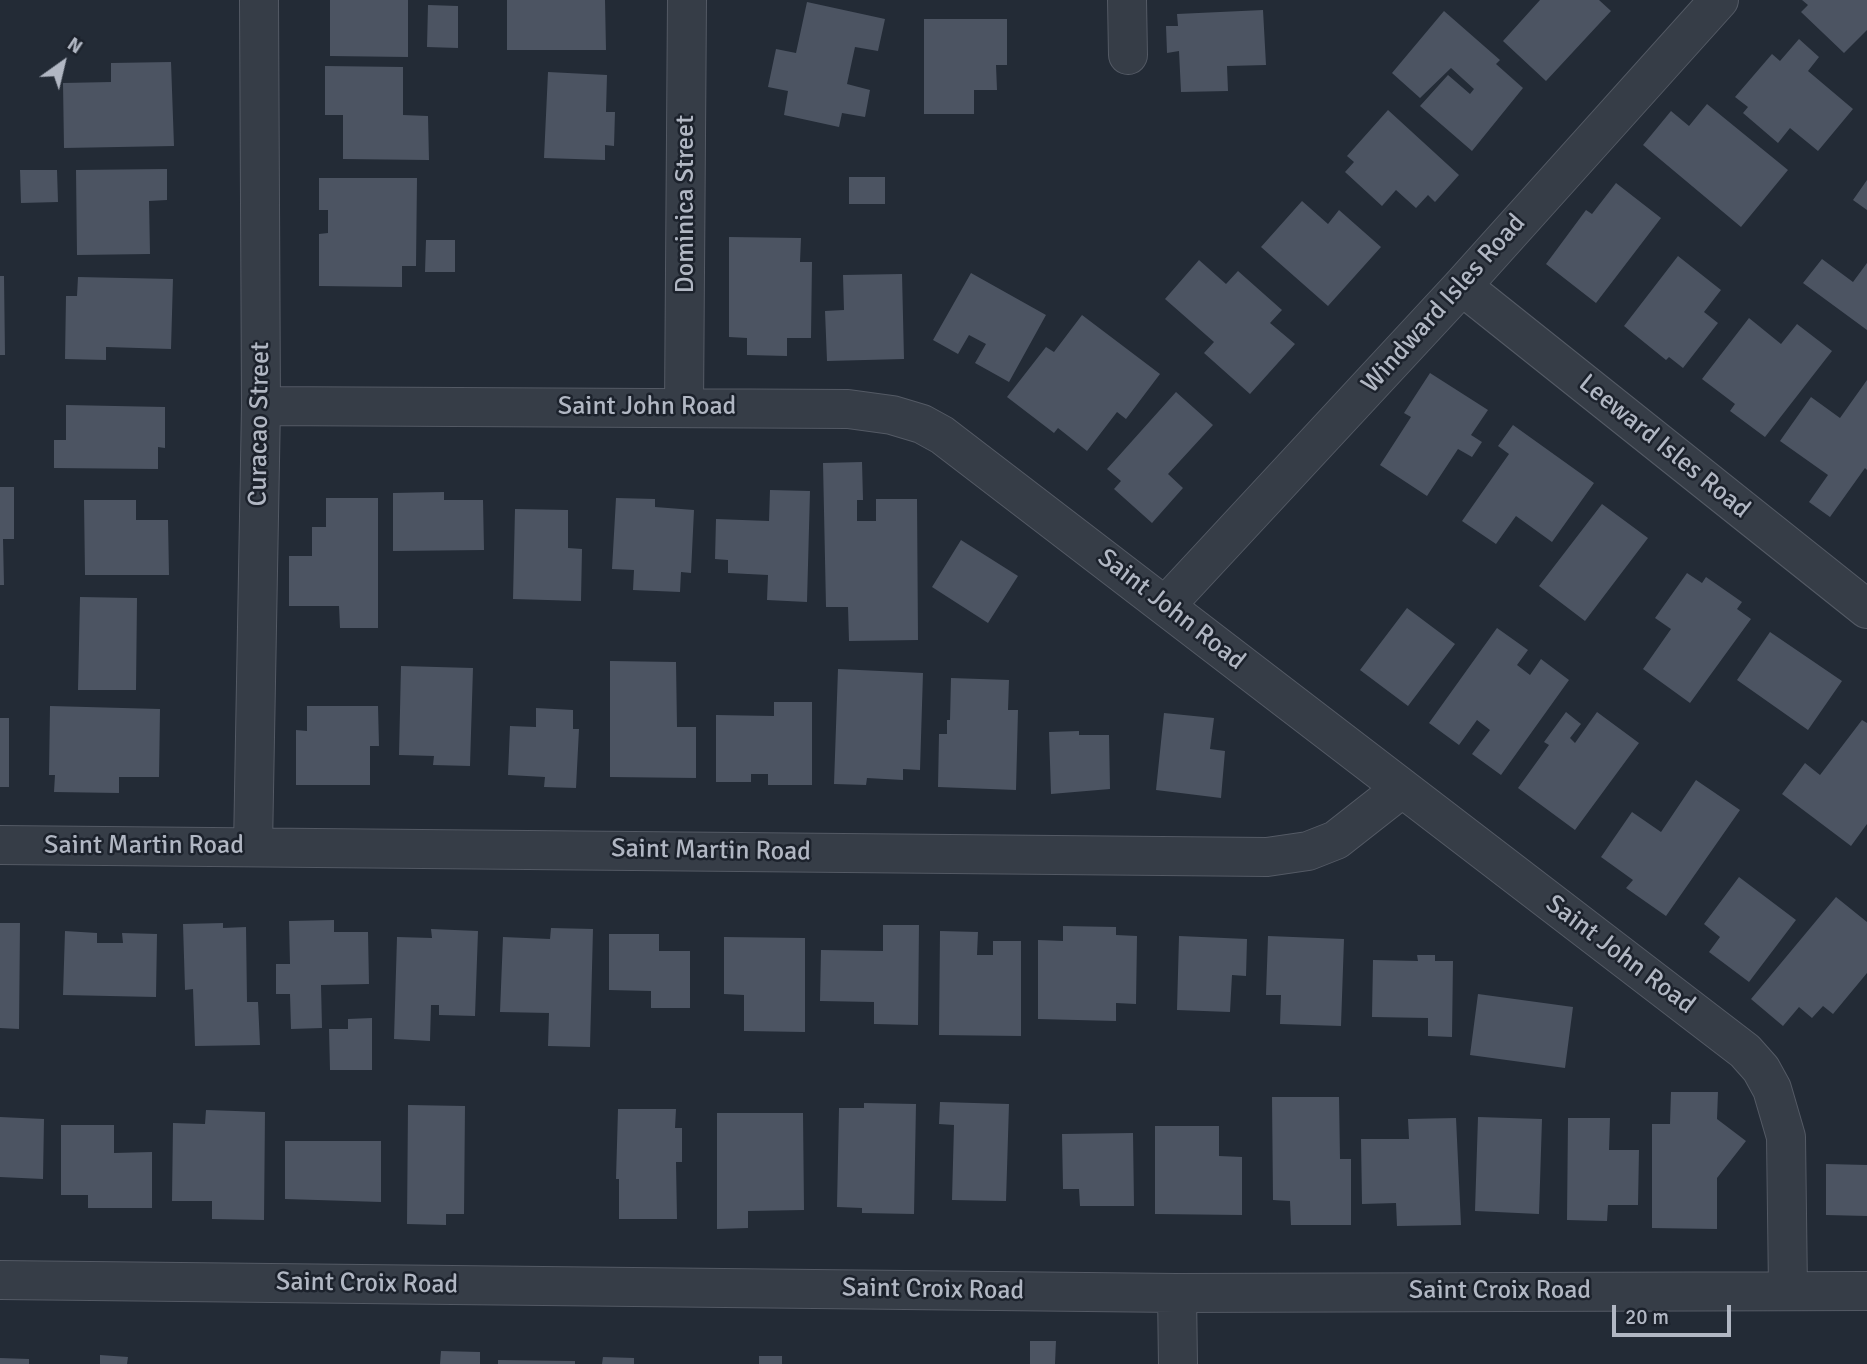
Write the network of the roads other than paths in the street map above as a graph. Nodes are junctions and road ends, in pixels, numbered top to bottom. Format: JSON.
{"nodes":[{"id":1,"x":259,"y":0,"type":"edge"},
{"id":2,"x":687,"y":0,"type":"edge"},
{"id":3,"x":1127,"y":0,"type":"edge"},
{"id":4,"x":1719,"y":0,"type":"edge"},
{"id":5,"x":1128,"y":55,"type":"dead end"},
{"id":6,"x":1462,"y":286,"type":"junction"},
{"id":7,"x":261,"y":406,"type":"junction"},
{"id":8,"x":684,"y":407,"type":"junction"},
{"id":9,"x":1166,"y":605,"type":"junction"},
{"id":10,"x":1867,"y":608,"type":"edge"},
{"id":11,"x":1401,"y":789,"type":"junction"},
{"id":12,"x":0,"y":845,"type":"edge"},
{"id":13,"x":253,"y":847,"type":"junction"},
{"id":14,"x":0,"y":1280,"type":"edge"},
{"id":15,"x":1788,"y":1290,"type":"junction"},
{"id":16,"x":1867,"y":1291,"type":"edge"},
{"id":17,"x":1177,"y":1293,"type":"junction"},
{"id":18,"x":1178,"y":1364,"type":"edge"}],
"edges":[{"from":1,"to":7,"type":"street","name":"Curacao Street"},
{"from":2,"to":8,"type":"street","name":"Dominica Street"},
{"from":3,"to":5,"type":"street"},
{"from":4,"to":6,"type":"street","name":"Windward Isles Road"},
{"from":6,"to":9,"type":"street","name":"Windward Isles Road"},
{"from":6,"to":10,"type":"street","name":"Leeward Isles Road"},
{"from":7,"to":8,"type":"street","name":"Saint John Road"},
{"from":7,"to":13,"type":"street","name":"Curacao Street"},
{"from":8,"to":9,"type":"street","name":"Saint John Road"},
{"from":9,"to":11,"type":"street","name":"Saint John Road"},
{"from":11,"to":13,"type":"street","name":"Saint Martin Road"},
{"from":11,"to":15,"type":"street","name":"Saint John Road"},
{"from":12,"to":13,"type":"street","name":"Saint Martin Road"},
{"from":14,"to":17,"type":"street","name":"Saint Croix Road"},
{"from":15,"to":16,"type":"street","name":"Saint Croix Road"},
{"from":15,"to":17,"type":"street","name":"Saint Croix Road"},
{"from":17,"to":18,"type":"street"}]}
